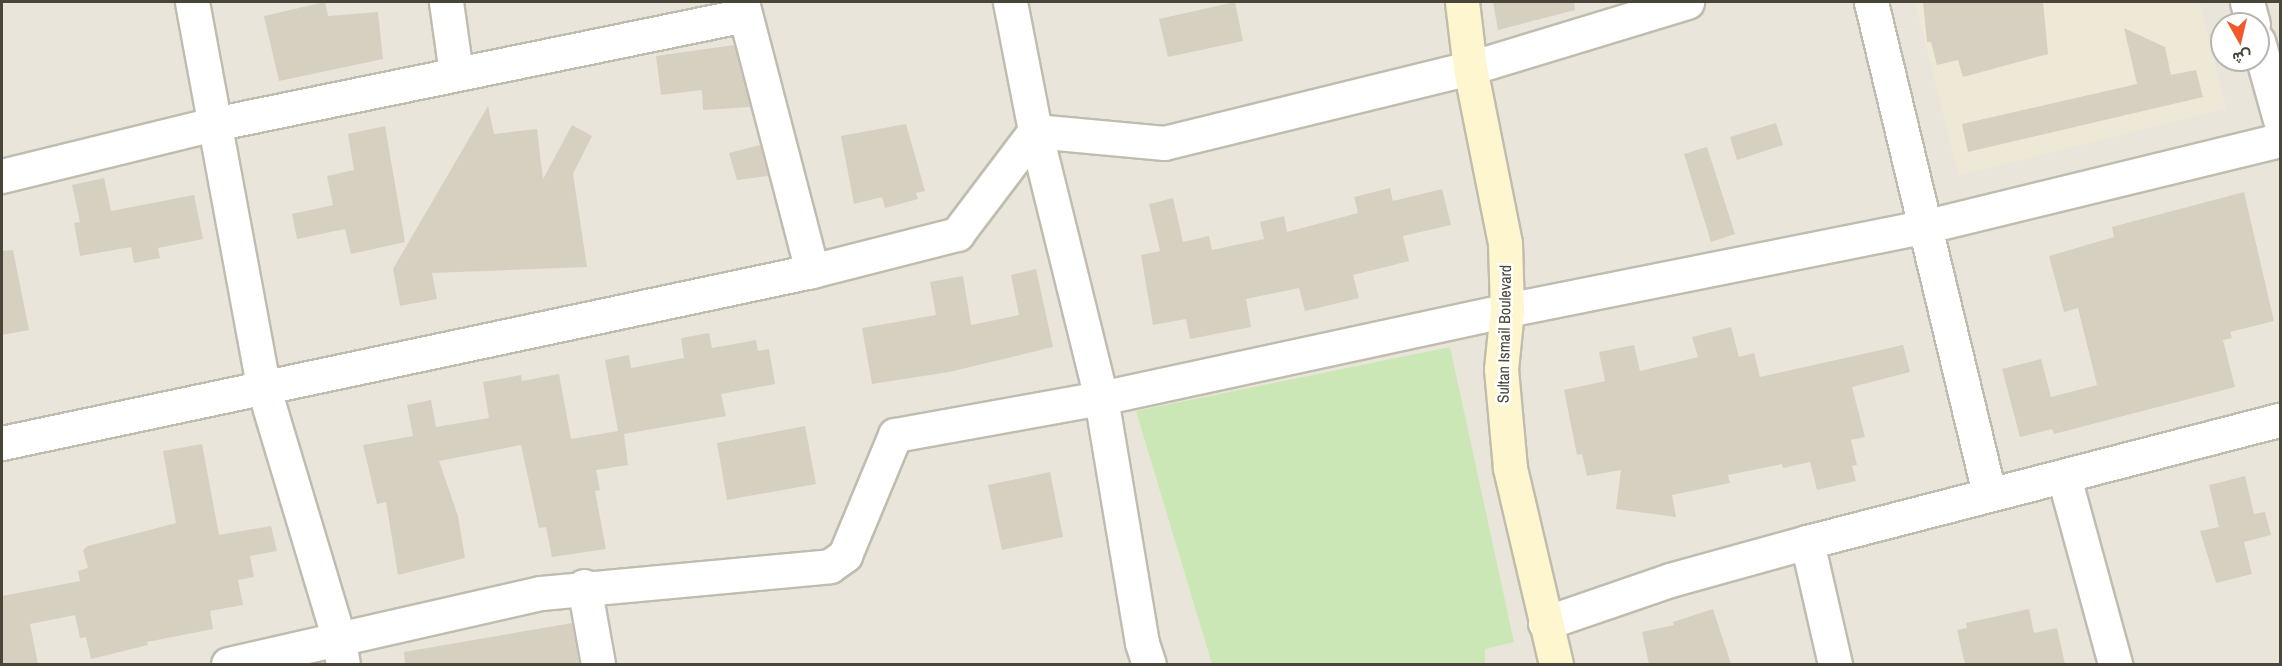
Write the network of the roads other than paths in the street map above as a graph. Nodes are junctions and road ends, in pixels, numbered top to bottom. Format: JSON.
{"nodes":[{"id":1,"x":192,"y":2,"type":"edge"},
{"id":2,"x":446,"y":2,"type":"edge"},
{"id":3,"x":1010,"y":2,"type":"edge"},
{"id":4,"x":1462,"y":2,"type":"edge"},
{"id":5,"x":1687,"y":2,"type":"edge"},
{"id":6,"x":1871,"y":2,"type":"edge"},
{"id":7,"x":744,"y":8,"type":"edge"},
{"id":8,"x":1470,"y":68,"type":"junction"},
{"id":9,"x":2267,"y":72,"type":"edge"},
{"id":10,"x":456,"y":73,"type":"junction"},
{"id":11,"x":2280,"y":120,"type":"edge"},
{"id":12,"x":214,"y":124,"type":"junction"},
{"id":13,"x":1035,"y":131,"type":"junction"},
{"id":14,"x":2280,"y":140,"type":"edge"},
{"id":15,"x":2,"y":176,"type":"edge"},
{"id":16,"x":1927,"y":226,"type":"junction"},
{"id":17,"x":812,"y":271,"type":"junction"},
{"id":18,"x":1507,"y":310,"type":"junction"},
{"id":19,"x":263,"y":386,"type":"junction"},
{"id":20,"x":1101,"y":398,"type":"junction"},
{"id":21,"x":2280,"y":420,"type":"edge"},
{"id":22,"x":2,"y":443,"type":"edge"},
{"id":23,"x":2064,"y":477,"type":"junction"},
{"id":24,"x":1989,"y":494,"type":"junction"},
{"id":25,"x":1807,"y":542,"type":"junction"},
{"id":26,"x":584,"y":586,"type":"junction"},
{"id":27,"x":1545,"y":623,"type":"junction"},
{"id":28,"x":340,"y":650,"type":"edge"},
{"id":29,"x":228,"y":664,"type":"edge"},
{"id":30,"x":598,"y":664,"type":"edge"},
{"id":31,"x":1149,"y":664,"type":"edge"},
{"id":32,"x":1556,"y":664,"type":"edge"},
{"id":33,"x":1835,"y":664,"type":"edge"},
{"id":34,"x":2115,"y":664,"type":"edge"}],
"edges":[{"from":1,"to":12,"type":"street"},
{"from":2,"to":10,"type":"street"},
{"from":3,"to":13,"type":"street"},
{"from":4,"to":8,"type":"street","name":"Sultan Ismail Boulevard"},
{"from":5,"to":8,"type":"street"},
{"from":6,"to":16,"type":"street"},
{"from":7,"to":10,"type":"street"},
{"from":7,"to":17,"type":"street"},
{"from":8,"to":13,"type":"street"},
{"from":8,"to":18,"type":"street","name":"Sultan Ismail Boulevard"},
{"from":9,"to":11,"type":"street"},
{"from":10,"to":12,"type":"street"},
{"from":12,"to":15,"type":"street"},
{"from":12,"to":19,"type":"street"},
{"from":13,"to":17,"type":"street"},
{"from":13,"to":20,"type":"street"},
{"from":14,"to":16,"type":"street"},
{"from":16,"to":18,"type":"street"},
{"from":16,"to":24,"type":"street"},
{"from":17,"to":19,"type":"street"},
{"from":18,"to":20,"type":"street"},
{"from":18,"to":27,"type":"street","name":"Sultan Ismail Boulevard"},
{"from":19,"to":22,"type":"street"},
{"from":19,"to":28,"type":"street"},
{"from":20,"to":26,"type":"street"},
{"from":20,"to":31,"type":"street"},
{"from":21,"to":23,"type":"street"},
{"from":23,"to":24,"type":"street"},
{"from":23,"to":34,"type":"street"},
{"from":24,"to":25,"type":"street"},
{"from":25,"to":27,"type":"street"},
{"from":25,"to":33,"type":"street"},
{"from":26,"to":28,"type":"street"},
{"from":26,"to":30,"type":"street"},
{"from":27,"to":32,"type":"street","name":"Sultan Ismail Boulevard"},
{"from":28,"to":29,"type":"street"}]}
